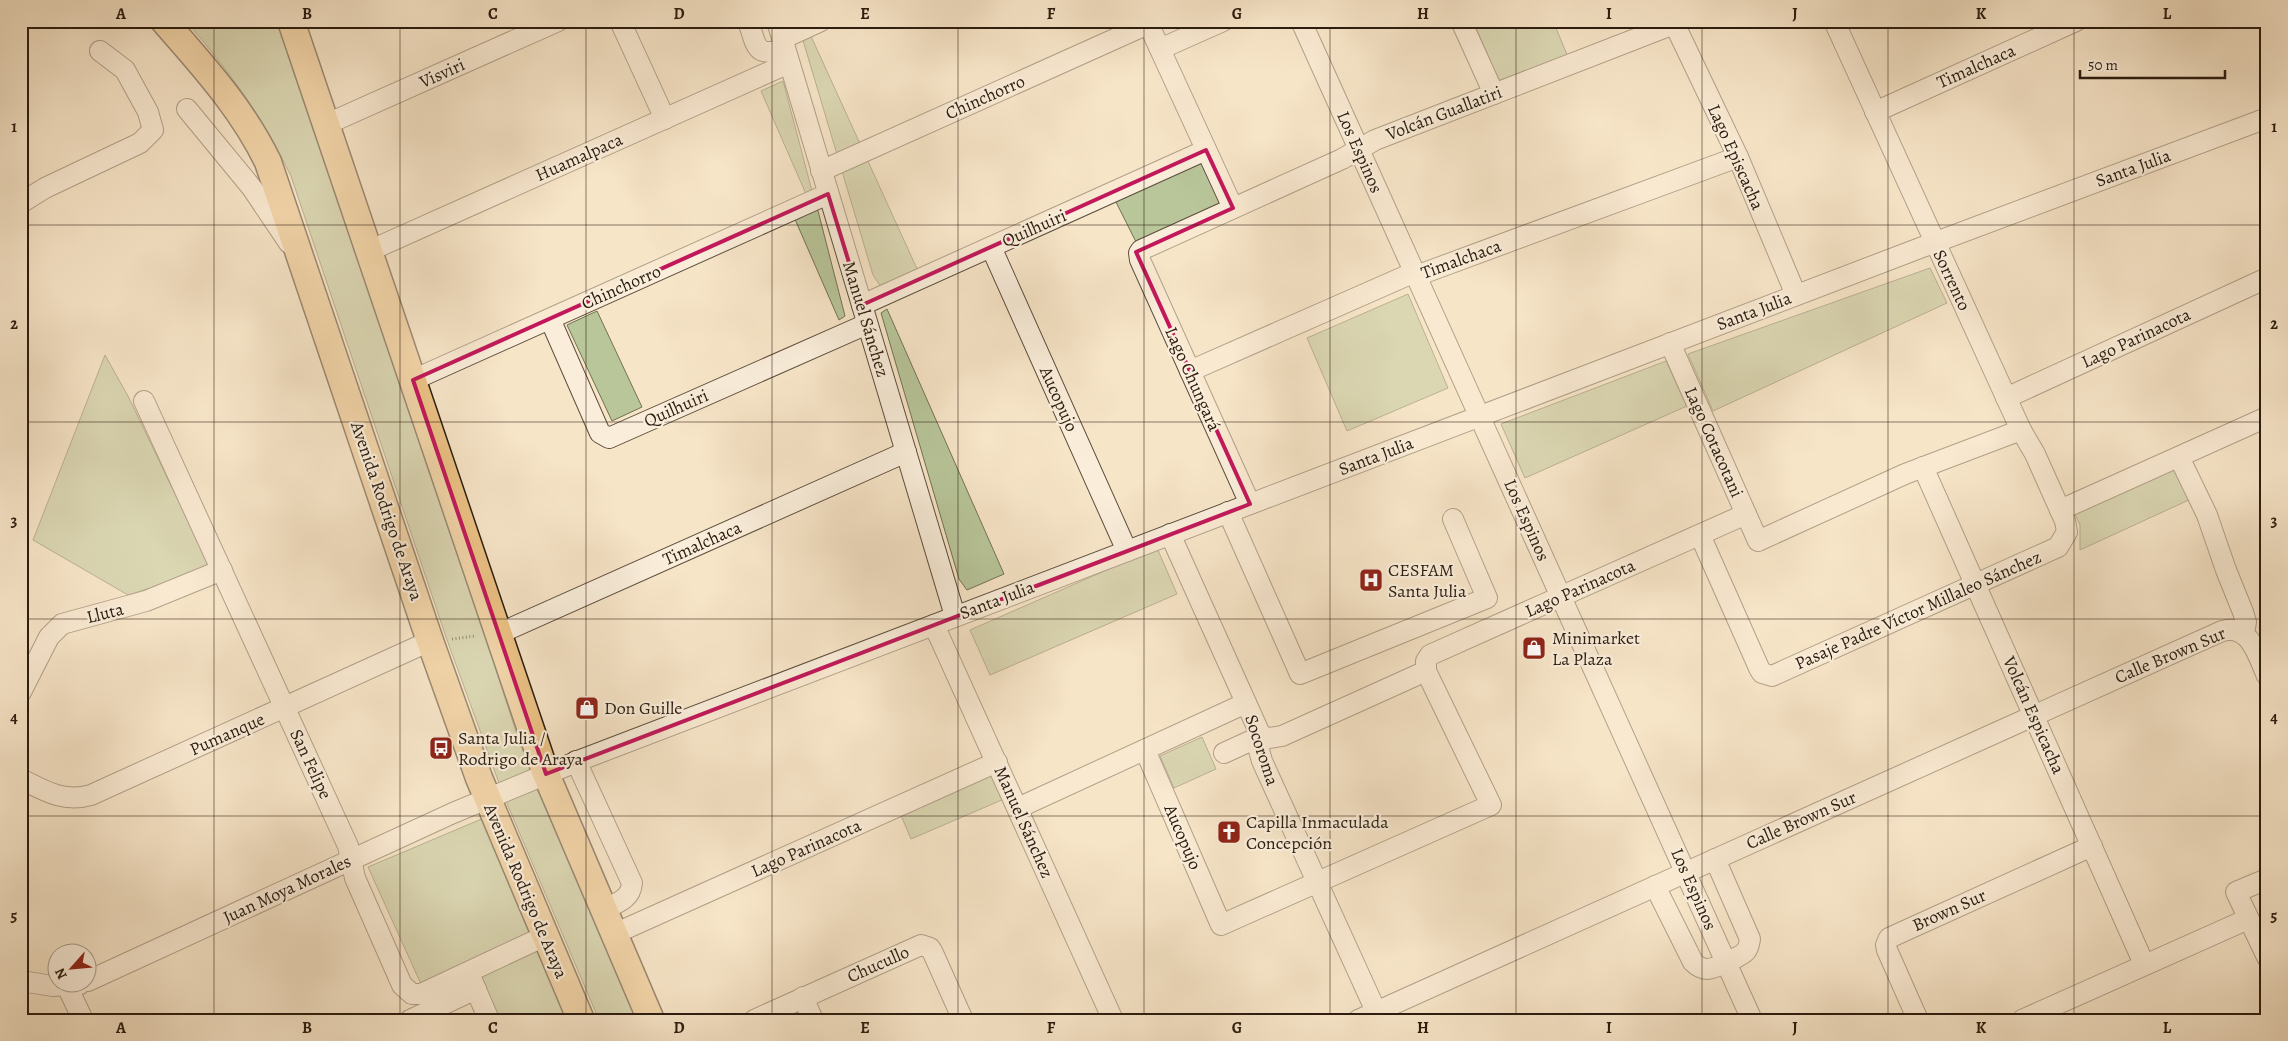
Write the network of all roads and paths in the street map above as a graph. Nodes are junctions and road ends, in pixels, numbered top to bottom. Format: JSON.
{"nodes":[{"id":1,"x":164,"y":21,"type":"edge"},
{"id":2,"x":291,"y":21,"type":"edge"},
{"id":3,"x":558,"y":21,"type":"edge"},
{"id":4,"x":620,"y":21,"type":"edge"},
{"id":5,"x":748,"y":21,"type":"edge"},
{"id":6,"x":821,"y":21,"type":"edge"},
{"id":7,"x":1223,"y":21,"type":"edge"},
{"id":8,"x":1301,"y":21,"type":"edge"},
{"id":9,"x":1461,"y":21,"type":"edge"},
{"id":10,"x":1834,"y":21,"type":"edge"},
{"id":11,"x":2076,"y":21,"type":"edge"},
{"id":12,"x":1148,"y":22,"type":"edge"},
{"id":13,"x":1673,"y":23,"type":"edge"},
{"id":14,"x":783,"y":43,"type":"edge"},
{"id":15,"x":1160,"y":49,"type":"junction"},
{"id":16,"x":100,"y":51,"type":"dead end"},
{"id":17,"x":1494,"y":94,"type":"junction"},
{"id":18,"x":187,"y":109,"type":"dead end"},
{"id":19,"x":1875,"y":112,"type":"junction"},
{"id":20,"x":2267,"y":118,"type":"edge"},
{"id":21,"x":665,"y":119,"type":"junction"},
{"id":22,"x":327,"y":124,"type":"junction"},
{"id":23,"x":1359,"y":149,"type":"junction"},
{"id":24,"x":1206,"y":150,"type":"junction"},
{"id":25,"x":1738,"y":157,"type":"junction"},
{"id":26,"x":822,"y":171,"type":"junction"},
{"id":27,"x":828,"y":194,"type":"junction"},
{"id":28,"x":21,"y":203,"type":"edge"},
{"id":29,"x":1233,"y":208,"type":"junction"},
{"id":30,"x":1934,"y":242,"type":"junction"},
{"id":31,"x":990,"y":247,"type":"junction"},
{"id":32,"x":369,"y":251,"type":"junction"},
{"id":33,"x":1139,"y":253,"type":"joint"},
{"id":34,"x":306,"y":270,"type":"junction"},
{"id":35,"x":1416,"y":276,"type":"junction"},
{"id":36,"x":2267,"y":278,"type":"edge"},
{"id":37,"x":1796,"y":295,"type":"junction"},
{"id":38,"x":865,"y":315,"type":"junction"},
{"id":39,"x":550,"y":319,"type":"junction"},
{"id":40,"x":1670,"y":343,"type":"junction"},
{"id":41,"x":1190,"y":371,"type":"junction"},
{"id":42,"x":413,"y":380,"type":"junction"},
{"id":43,"x":2006,"y":398,"type":"junction"},
{"id":44,"x":144,"y":401,"type":"dead end"},
{"id":45,"x":1479,"y":416,"type":"junction"},
{"id":46,"x":2267,"y":417,"type":"edge"},
{"id":47,"x":2021,"y":430,"type":"junction"},
{"id":48,"x":906,"y":452,"type":"junction"},
{"id":49,"x":2179,"y":457,"type":"junction"},
{"id":50,"x":1923,"y":466,"type":"junction"},
{"id":51,"x":1250,"y":504,"type":"junction"},
{"id":52,"x":2060,"y":510,"type":"junction"},
{"id":53,"x":1228,"y":512,"type":"junction"},
{"id":54,"x":1746,"y":514,"type":"junction"},
{"id":55,"x":1453,"y":519,"type":"dead end"},
{"id":56,"x":1170,"y":534,"type":"junction"},
{"id":57,"x":1700,"y":535,"type":"junction"},
{"id":58,"x":2065,"y":538,"type":"joint"},
{"id":59,"x":1127,"y":551,"type":"junction"},
{"id":60,"x":222,"y":570,"type":"junction"},
{"id":61,"x":1975,"y":584,"type":"junction"},
{"id":62,"x":1561,"y":596,"type":"junction"},
{"id":63,"x":955,"y":616,"type":"junction"},
{"id":64,"x":934,"y":624,"type":"junction"},
{"id":65,"x":2244,"y":633,"type":"junction"},
{"id":66,"x":498,"y":634,"type":"junction"},
{"id":67,"x":430,"y":641,"type":"junction"},
{"id":68,"x":1426,"y":671,"type":"junction"},
{"id":69,"x":2267,"y":676,"type":"edge"},
{"id":70,"x":21,"y":692,"type":"edge"},
{"id":71,"x":1246,"y":703,"type":"junction"},
{"id":72,"x":285,"y":708,"type":"junction"},
{"id":73,"x":2034,"y":716,"type":"junction"},
{"id":74,"x":1261,"y":736,"type":"junction"},
{"id":75,"x":1146,"y":750,"type":"junction"},
{"id":76,"x":1224,"y":753,"type":"dead end"},
{"id":77,"x":576,"y":761,"type":"junction"},
{"id":78,"x":997,"y":762,"type":"junction"},
{"id":79,"x":546,"y":774,"type":"junction"},
{"id":80,"x":21,"y":779,"type":"edge"},
{"id":81,"x":487,"y":798,"type":"junction"},
{"id":82,"x":1018,"y":808,"type":"junction"},
{"id":83,"x":2092,"y":846,"type":"junction"},
{"id":84,"x":1715,"y":859,"type":"junction"},
{"id":85,"x":351,"y":860,"type":"junction"},
{"id":86,"x":1686,"y":872,"type":"junction"},
{"id":87,"x":2267,"y":879,"type":"edge"},
{"id":88,"x":1317,"y":882,"type":"junction"},
{"id":89,"x":1656,"y":886,"type":"junction"},
{"id":90,"x":604,"y":910,"type":"junction"},
{"id":91,"x":2248,"y":919,"type":"junction"},
{"id":92,"x":614,"y":934,"type":"junction"},
{"id":93,"x":544,"y":936,"type":"junction"},
{"id":94,"x":2267,"y":958,"type":"edge"},
{"id":95,"x":1726,"y":962,"type":"junction"},
{"id":96,"x":2144,"y":964,"type":"junction"},
{"id":97,"x":98,"y":976,"type":"edge"},
{"id":98,"x":21,"y":981,"type":"edge"},
{"id":99,"x":472,"y":981,"type":"junction"},
{"id":100,"x":48,"y":985,"type":"edge"},
{"id":101,"x":76,"y":994,"type":"edge"},
{"id":102,"x":803,"y":998,"type":"junction"},
{"id":103,"x":1371,"y":1017,"type":"edge"},
{"id":104,"x":83,"y":1020,"type":"edge"},
{"id":105,"x":410,"y":1020,"type":"edge"},
{"id":106,"x":489,"y":1020,"type":"edge"},
{"id":107,"x":580,"y":1020,"type":"edge"},
{"id":108,"x":651,"y":1020,"type":"edge"},
{"id":109,"x":754,"y":1020,"type":"edge"},
{"id":110,"x":814,"y":1020,"type":"edge"},
{"id":111,"x":963,"y":1020,"type":"edge"},
{"id":112,"x":1113,"y":1020,"type":"edge"},
{"id":113,"x":1752,"y":1020,"type":"edge"},
{"id":114,"x":1918,"y":1020,"type":"edge"},
{"id":115,"x":2022,"y":1020,"type":"edge"}],
"edges":[{"from":1,"to":34,"type":"main road","name":"Avenida Rodrigo de Araya"},
{"from":2,"to":22,"type":"main road"},
{"from":3,"to":22,"type":"street","name":"Visviri"},
{"from":4,"to":21,"type":"street"},
{"from":5,"to":14,"type":"street"},
{"from":6,"to":14,"type":"street","name":"Huamalpaca"},
{"from":7,"to":15,"type":"street"},
{"from":8,"to":23,"type":"street","name":"Los Espinos"},
{"from":9,"to":17,"type":"street"},
{"from":10,"to":19,"type":"street","name":"Sorrento"},
{"from":11,"to":19,"type":"street","name":"Timalchaca"},
{"from":12,"to":15,"type":"street"},
{"from":12,"to":26,"type":"street","name":"Chinchorro"},
{"from":13,"to":17,"type":"street","name":"Volcán Guallatiri"},
{"from":13,"to":25,"type":"street","name":"Lago Episcacha"},
{"from":14,"to":21,"type":"street","name":"Huamalpaca"},
{"from":14,"to":26,"type":"street","name":"Manuel Sánchez"},
{"from":15,"to":24,"type":"street"},
{"from":16,"to":28,"type":"street"},
{"from":17,"to":23,"type":"street","name":"Volcán Guallatiri"},
{"from":18,"to":34,"type":"street"},
{"from":19,"to":30,"type":"street","name":"Sorrento"},
{"from":20,"to":30,"type":"street","name":"Santa Julia"},
{"from":21,"to":32,"type":"street","name":"Huamalpaca"},
{"from":22,"to":32,"type":"main road"},
{"from":23,"to":29,"type":"street","name":"Volcán Guallatiri"},
{"from":23,"to":35,"type":"street","name":"Los Espinos"},
{"from":24,"to":29,"type":"street"},
{"from":24,"to":31,"type":"street","name":"Quilhuiri"},
{"from":25,"to":35,"type":"street","name":"Timalchaca"},
{"from":25,"to":37,"type":"street","name":"Lago Episcacha"},
{"from":26,"to":27,"type":"street","name":"Manuel Sánchez"},
{"from":27,"to":38,"type":"street","name":"Manuel Sánchez"},
{"from":27,"to":39,"type":"street","name":"Chinchorro"},
{"from":29,"to":33,"type":"street","name":"Volcán Guallatiri"},
{"from":30,"to":37,"type":"street","name":"Santa Julia"},
{"from":30,"to":43,"type":"street","name":"Sorrento"},
{"from":31,"to":38,"type":"street","name":"Quilhuiri"},
{"from":31,"to":59,"type":"street","name":"Aucopujo"},
{"from":32,"to":42,"type":"main road"},
{"from":33,"to":41,"type":"street","name":"Lago Chungará"},
{"from":34,"to":67,"type":"main road","name":"Avenida Rodrigo de Araya"},
{"from":35,"to":41,"type":"street","name":"Timalchaca"},
{"from":35,"to":45,"type":"street","name":"Los Espinos"},
{"from":36,"to":43,"type":"street","name":"Lago Parinacota"},
{"from":37,"to":40,"type":"street","name":"Santa Julia"},
{"from":38,"to":39,"type":"street","name":"Quilhuiri"},
{"from":38,"to":48,"type":"street","name":"Manuel Sánchez"},
{"from":39,"to":42,"type":"street","name":"Chinchorro"},
{"from":40,"to":45,"type":"street","name":"Santa Julia"},
{"from":40,"to":54,"type":"street","name":"Lago Cotacotani"},
{"from":41,"to":51,"type":"street","name":"Lago Chungará"},
{"from":42,"to":66,"type":"main road"},
{"from":43,"to":47,"type":"street","name":"Sorrento"},
{"from":44,"to":60,"type":"street","name":"San Felipe"},
{"from":45,"to":51,"type":"street","name":"Santa Julia"},
{"from":45,"to":62,"type":"street","name":"Los Espinos"},
{"from":46,"to":49,"type":"street"},
{"from":47,"to":50,"type":"street"},
{"from":47,"to":52,"type":"street","name":"Sorrento"},
{"from":48,"to":63,"type":"street","name":"Manuel Sánchez"},
{"from":48,"to":66,"type":"street","name":"Timalchaca"},
{"from":49,"to":52,"type":"street"},
{"from":49,"to":65,"type":"street"},
{"from":50,"to":54,"type":"street","name":"Lago Cotacotani"},
{"from":50,"to":61,"type":"street","name":"Volcán Espicacha"},
{"from":51,"to":53,"type":"street","name":"Santa Julia"},
{"from":52,"to":58,"type":"street","name":"Sorrento"},
{"from":53,"to":55,"type":"street"},
{"from":53,"to":56,"type":"street","name":"Santa Julia"},
{"from":54,"to":57,"type":"street","name":"Lago Parinacota"},
{"from":56,"to":59,"type":"street","name":"Santa Julia"},
{"from":56,"to":71,"type":"street","name":"Socoroma"},
{"from":57,"to":61,"type":"street","name":"Pasaje Padre Víctor Millaleo Sánchez"},
{"from":57,"to":62,"type":"street","name":"Lago Parinacota"},
{"from":58,"to":61,"type":"street","name":"Pasaje Padre Víctor Millaleo Sánchez"},
{"from":59,"to":63,"type":"street","name":"Santa Julia"},
{"from":60,"to":70,"type":"street","name":"Lluta"},
{"from":60,"to":72,"type":"street","name":"San Felipe"},
{"from":61,"to":73,"type":"street","name":"Volcán Espicacha"},
{"from":62,"to":68,"type":"street","name":"Lago Parinacota"},
{"from":62,"to":86,"type":"street","name":"Los Espinos"},
{"from":63,"to":64,"type":"street","name":"Santa Julia"},
{"from":64,"to":77,"type":"street","name":"Santa Julia"},
{"from":64,"to":78,"type":"street","name":"Manuel Sánchez"},
{"from":65,"to":69,"type":"street"},
{"from":65,"to":73,"type":"street","name":"Calle Brown Sur"},
{"from":66,"to":67,"type":"path"},
{"from":66,"to":79,"type":"main road"},
{"from":67,"to":72,"type":"street","name":"Pumanque"},
{"from":67,"to":81,"type":"main road","name":"Avenida Rodrigo de Araya"},
{"from":68,"to":74,"type":"street"},
{"from":68,"to":88,"type":"street"},
{"from":71,"to":74,"type":"street","name":"Socoroma"},
{"from":71,"to":75,"type":"street"},
{"from":72,"to":80,"type":"street","name":"Pumanque"},
{"from":72,"to":85,"type":"street","name":"San Felipe"},
{"from":73,"to":83,"type":"street","name":"Volcán Espicacha"},
{"from":73,"to":84,"type":"street","name":"Calle Brown Sur"},
{"from":74,"to":76,"type":"street"},
{"from":74,"to":88,"type":"street","name":"Socoroma"},
{"from":75,"to":82,"type":"street"},
{"from":75,"to":88,"type":"street","name":"Aucopujo"},
{"from":77,"to":79,"type":"street","name":"Santa Julia"},
{"from":77,"to":90,"type":"street"},
{"from":78,"to":82,"type":"street","name":"Manuel Sánchez"},
{"from":78,"to":92,"type":"street","name":"Lago Parinacota"},
{"from":79,"to":81,"type":"street","name":"Santa Julia"},
{"from":79,"to":90,"type":"main road"},
{"from":81,"to":85,"type":"street","name":"Juan Moya Morales"},
{"from":81,"to":93,"type":"main road","name":"Avenida Rodrigo de Araya"},
{"from":82,"to":112,"type":"street","name":"Manuel Sánchez"},
{"from":83,"to":96,"type":"street","name":"Volcán Espicacha"},
{"from":83,"to":114,"type":"street","name":"Brown Sur"},
{"from":84,"to":86,"type":"street","name":"Calle Brown Sur"},
{"from":84,"to":95,"type":"street"},
{"from":85,"to":97,"type":"street","name":"Juan Moya Morales"},
{"from":85,"to":99,"type":"street","name":"San Felipe"},
{"from":86,"to":89,"type":"street","name":"Calle Brown Sur"},
{"from":86,"to":95,"type":"street","name":"Los Espinos"},
{"from":87,"to":91,"type":"street"},
{"from":88,"to":103,"type":"street","name":"Socoroma"},
{"from":89,"to":95,"type":"street"},
{"from":89,"to":103,"type":"street","name":"Calle Brown Sur"},
{"from":90,"to":92,"type":"main road"},
{"from":91,"to":94,"type":"street"},
{"from":91,"to":96,"type":"street"},
{"from":92,"to":108,"type":"main road"},
{"from":93,"to":99,"type":"street","name":"San Felipe"},
{"from":93,"to":107,"type":"main road","name":"Avenida Rodrigo de Araya"},
{"from":95,"to":113,"type":"street","name":"Los Espinos"},
{"from":96,"to":115,"type":"street"},
{"from":98,"to":100,"type":"street"},
{"from":99,"to":105,"type":"street"},
{"from":99,"to":106,"type":"street"},
{"from":101,"to":104,"type":"street"},
{"from":102,"to":109,"type":"street","name":"Chucullo"},
{"from":102,"to":110,"type":"street"},
{"from":102,"to":111,"type":"street","name":"Chucullo"}]}
